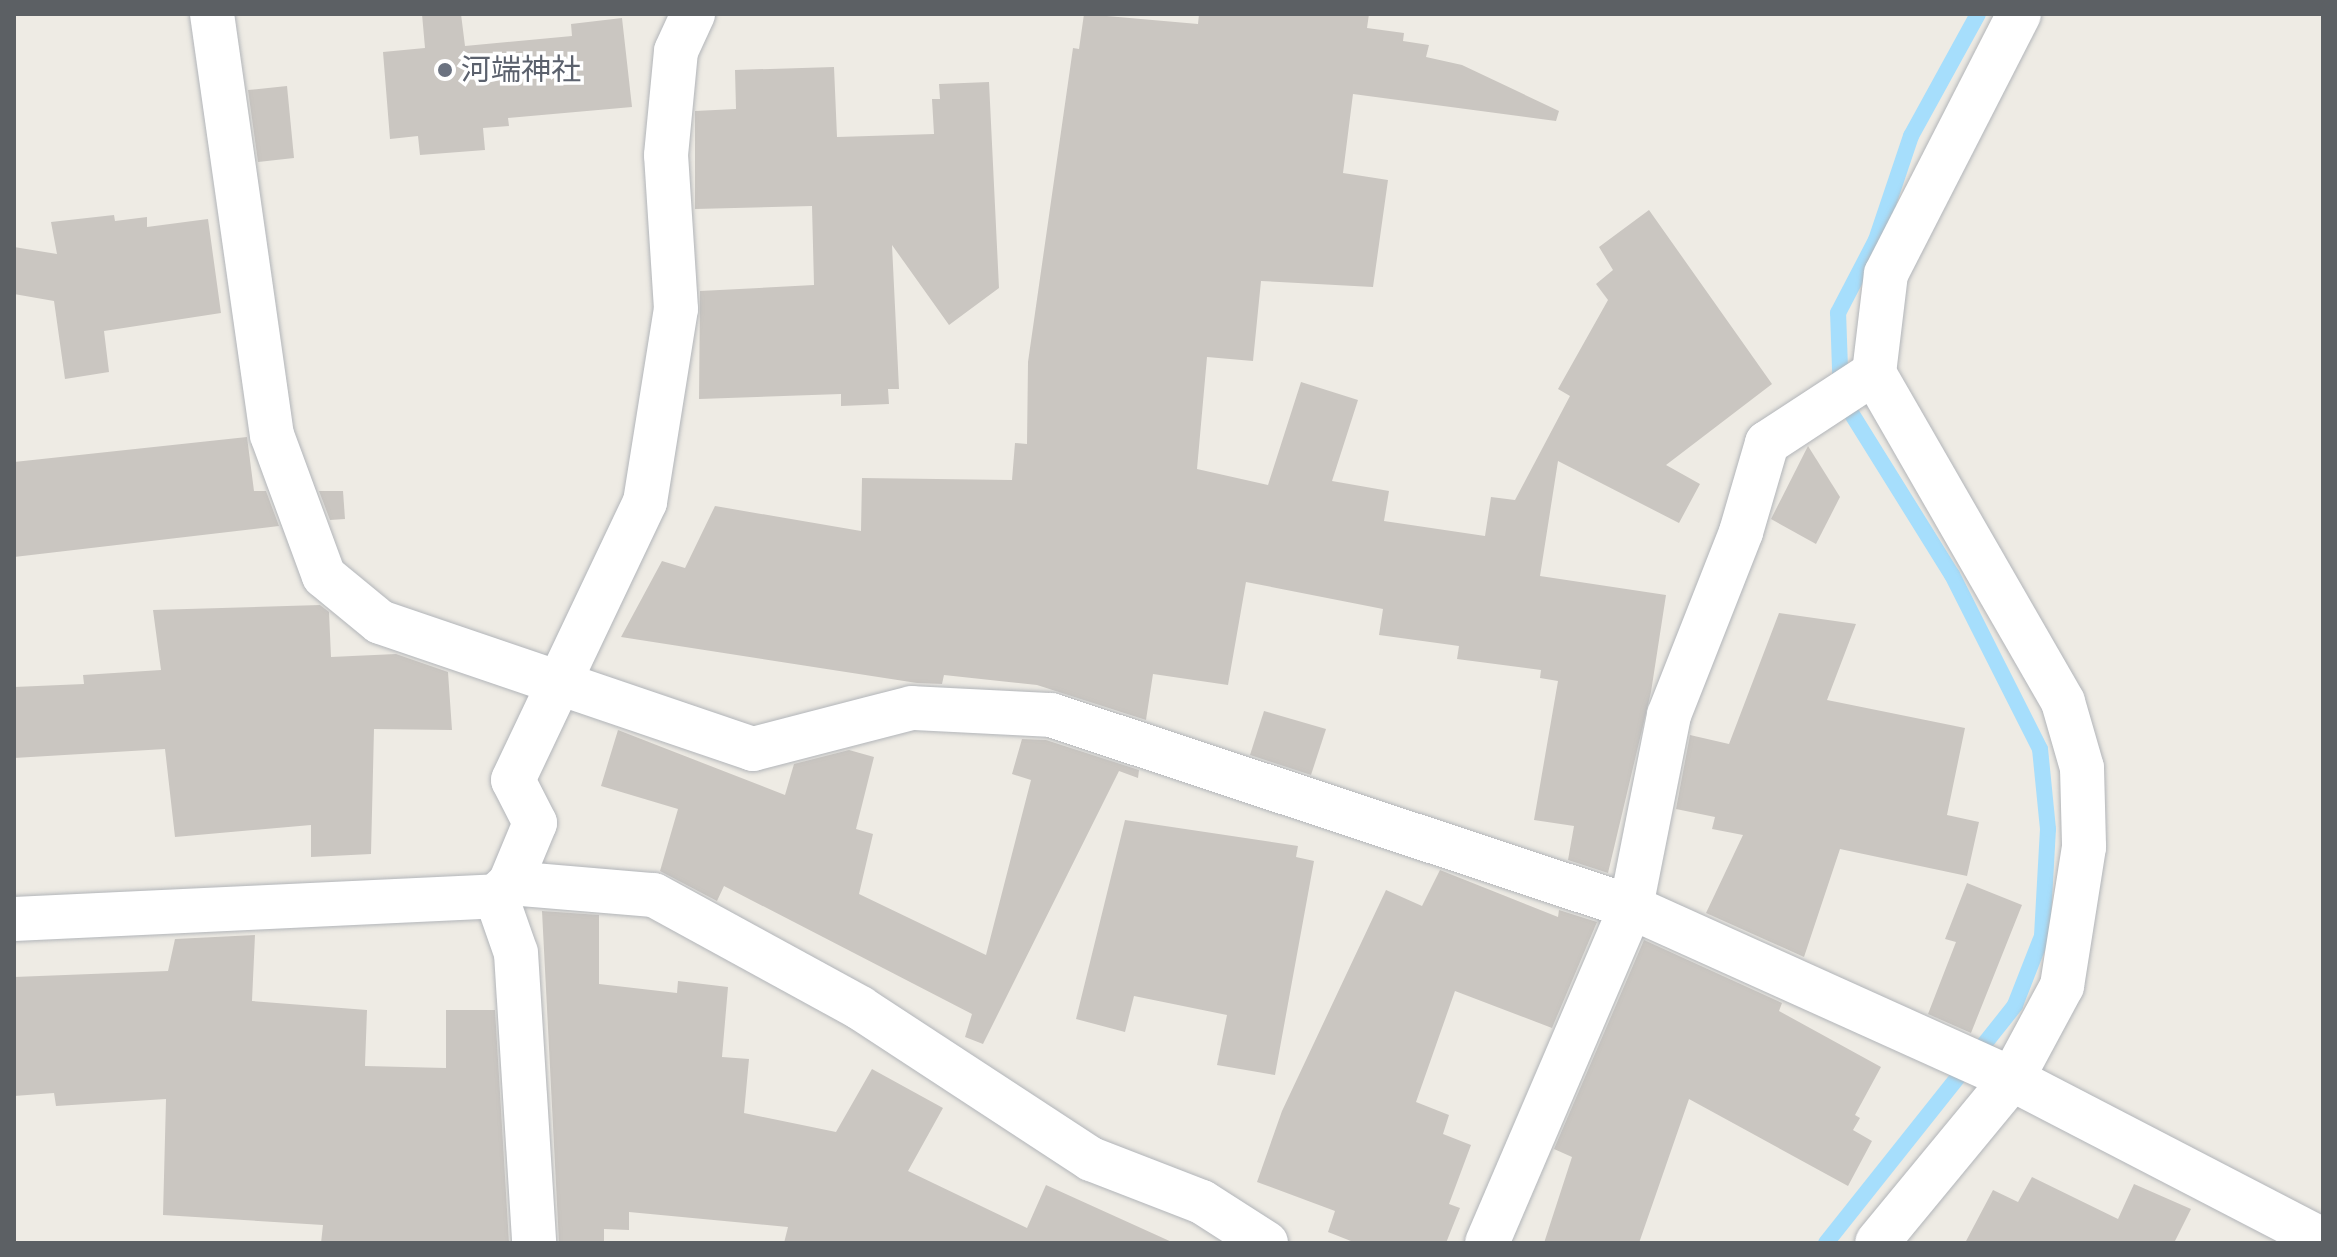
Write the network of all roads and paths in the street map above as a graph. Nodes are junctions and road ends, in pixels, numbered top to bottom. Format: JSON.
{"nodes":[{"id":1,"x":212,"y":14,"type":"edge"},
{"id":2,"x":693,"y":14,"type":"edge"},
{"id":3,"x":2019,"y":14,"type":"edge"},
{"id":4,"x":1874,"y":373,"type":"junction"},
{"id":5,"x":561,"y":685,"type":"junction"},
{"id":6,"x":503,"y":889,"type":"junction"},
{"id":7,"x":1631,"y":907,"type":"junction"},
{"id":8,"x":14,"y":919,"type":"edge"},
{"id":9,"x":2012,"y":1079,"type":"junction"},
{"id":10,"x":2323,"y":1240,"type":"edge"},
{"id":11,"x":534,"y":1243,"type":"edge"},
{"id":12,"x":1266,"y":1243,"type":"edge"},
{"id":13,"x":1487,"y":1243,"type":"edge"},
{"id":14,"x":1877,"y":1243,"type":"edge"}],
"edges":[{"from":1,"to":5,"type":"street"},
{"from":2,"to":5,"type":"street"},
{"from":3,"to":4,"type":"street"},
{"from":4,"to":7,"type":"street"},
{"from":4,"to":9,"type":"street"},
{"from":5,"to":6,"type":"street"},
{"from":5,"to":7,"type":"street"},
{"from":6,"to":8,"type":"street"},
{"from":6,"to":11,"type":"street"},
{"from":6,"to":12,"type":"street"},
{"from":7,"to":9,"type":"street"},
{"from":7,"to":13,"type":"street"},
{"from":9,"to":10,"type":"street"},
{"from":9,"to":14,"type":"street"}]}
